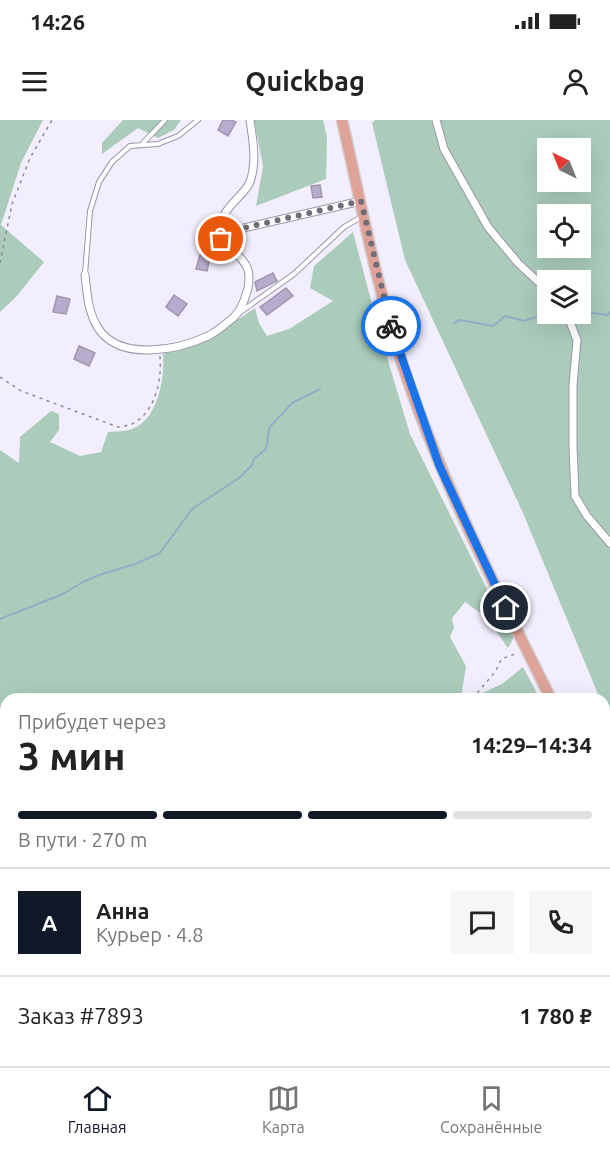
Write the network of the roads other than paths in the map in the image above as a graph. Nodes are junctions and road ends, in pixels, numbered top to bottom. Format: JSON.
{"nodes":[{"id":1,"x":165,"y":120,"type":"edge"},
{"id":2,"x":198,"y":120,"type":"edge"},
{"id":3,"x":250,"y":120,"type":"edge"},
{"id":4,"x":342,"y":120,"type":"edge"},
{"id":5,"x":436,"y":120,"type":"edge"},
{"id":6,"x":143,"y":143,"type":"junction"},
{"id":7,"x":361,"y":201,"type":"junction"},
{"id":8,"x":364,"y":215,"type":"junction"},
{"id":9,"x":223,"y":230,"type":"junction"},
{"id":10,"x":85,"y":275,"type":"joint"},
{"id":11,"x":537,"y":280,"type":"edge"},
{"id":12,"x":236,"y":315,"type":"junction"},
{"id":13,"x":571,"y":324,"type":"edge"},
{"id":14,"x":610,"y":543,"type":"edge"},
{"id":15,"x":548,"y":693,"type":"edge"}],
"edges":[{"from":1,"to":6,"type":"lane"},
{"from":2,"to":6,"type":"lane"},
{"from":3,"to":9,"type":"street"},
{"from":4,"to":7,"type":"main road"},
{"from":5,"to":11,"type":"street"},
{"from":6,"to":10,"type":"lane"},
{"from":7,"to":8,"type":"main road"},
{"from":7,"to":9,"type":"street"},
{"from":8,"to":12,"type":"lane"},
{"from":8,"to":15,"type":"main road"},
{"from":9,"to":12,"type":"street"},
{"from":10,"to":12,"type":"street"},
{"from":13,"to":14,"type":"street"}]}
